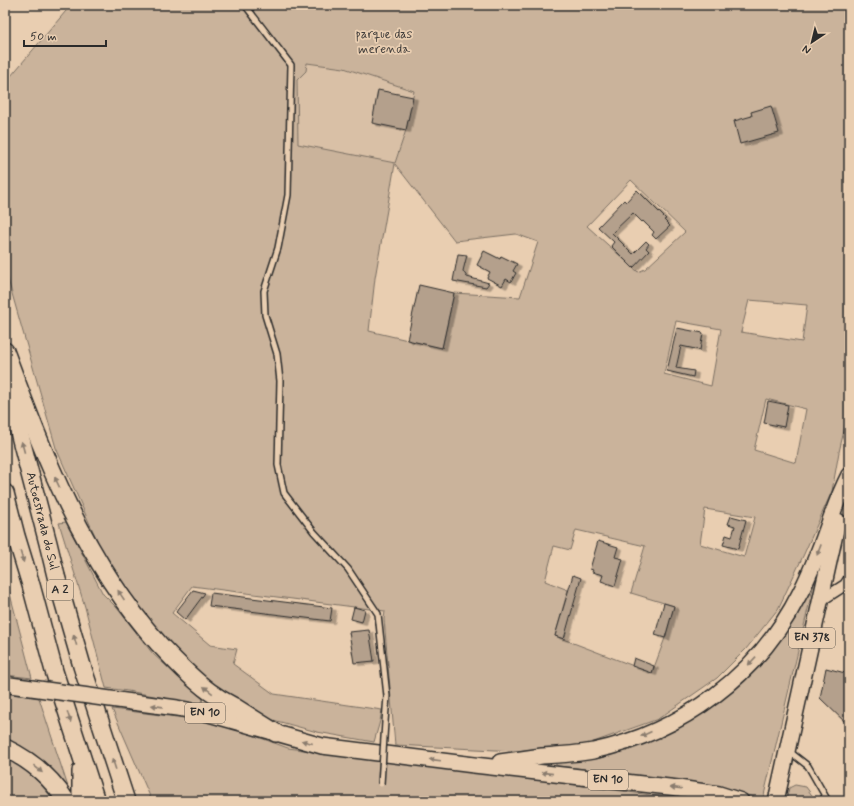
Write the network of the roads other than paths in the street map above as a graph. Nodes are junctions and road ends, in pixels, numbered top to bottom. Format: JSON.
{"nodes":[{"id":1,"x":245,"y":5,"type":"edge"},
{"id":2,"x":5,"y":351,"type":"edge"},
{"id":3,"x":5,"y":376,"type":"edge"},
{"id":4,"x":849,"y":475,"type":"edge"},
{"id":5,"x":5,"y":493,"type":"edge"},
{"id":6,"x":849,"y":579,"type":"edge"},
{"id":7,"x":820,"y":601,"type":"junction"},
{"id":8,"x":7,"y":685,"type":"edge"},
{"id":9,"x":276,"y":733,"type":"junction"},
{"id":10,"x":5,"y":748,"type":"edge"},
{"id":11,"x":787,"y":750,"type":"junction"},
{"id":12,"x":81,"y":756,"type":"junction"},
{"id":13,"x":474,"y":765,"type":"junction"},
{"id":14,"x":381,"y":784,"type":"dead end"},
{"id":15,"x":66,"y":801,"type":"edge"},
{"id":16,"x":83,"y":801,"type":"edge"},
{"id":17,"x":96,"y":801,"type":"edge"},
{"id":18,"x":126,"y":801,"type":"edge"},
{"id":19,"x":741,"y":801,"type":"edge"},
{"id":20,"x":776,"y":801,"type":"edge"},
{"id":21,"x":828,"y":801,"type":"edge"}],
"edges":[{"from":1,"to":14,"type":"lane","bridge":true},
{"from":9,"to":2,"type":"highway","one_way":true},
{"from":18,"to":3,"type":"highway","name":"Autoestrada do Sul","number":"A 2","one_way":true},
{"from":4,"to":7,"type":"main road","number":"EN 378"},
{"from":4,"to":13,"type":"main road","one_way":true},
{"from":5,"to":12,"type":"highway","name":"Autoestrada do Sul","number":"A 2","one_way":true},
{"from":6,"to":7,"type":"street"},
{"from":7,"to":11,"type":"main road","number":"EN 378"},
{"from":9,"to":8,"type":"main road","number":"EN 10","one_way":true,"bridge":true},
{"from":13,"to":9,"type":"main road","number":"EN 10","one_way":true},
{"from":10,"to":15,"type":"highway","one_way":true},
{"from":11,"to":20,"type":"main road","number":"EN 378"},
{"from":11,"to":21,"type":"lane"},
{"from":12,"to":16,"type":"highway"},
{"from":12,"to":17,"type":"highway","name":"Autoestrada do Sul","number":"A 2"},
{"from":19,"to":13,"type":"main road","number":"EN 10","one_way":true}]}
